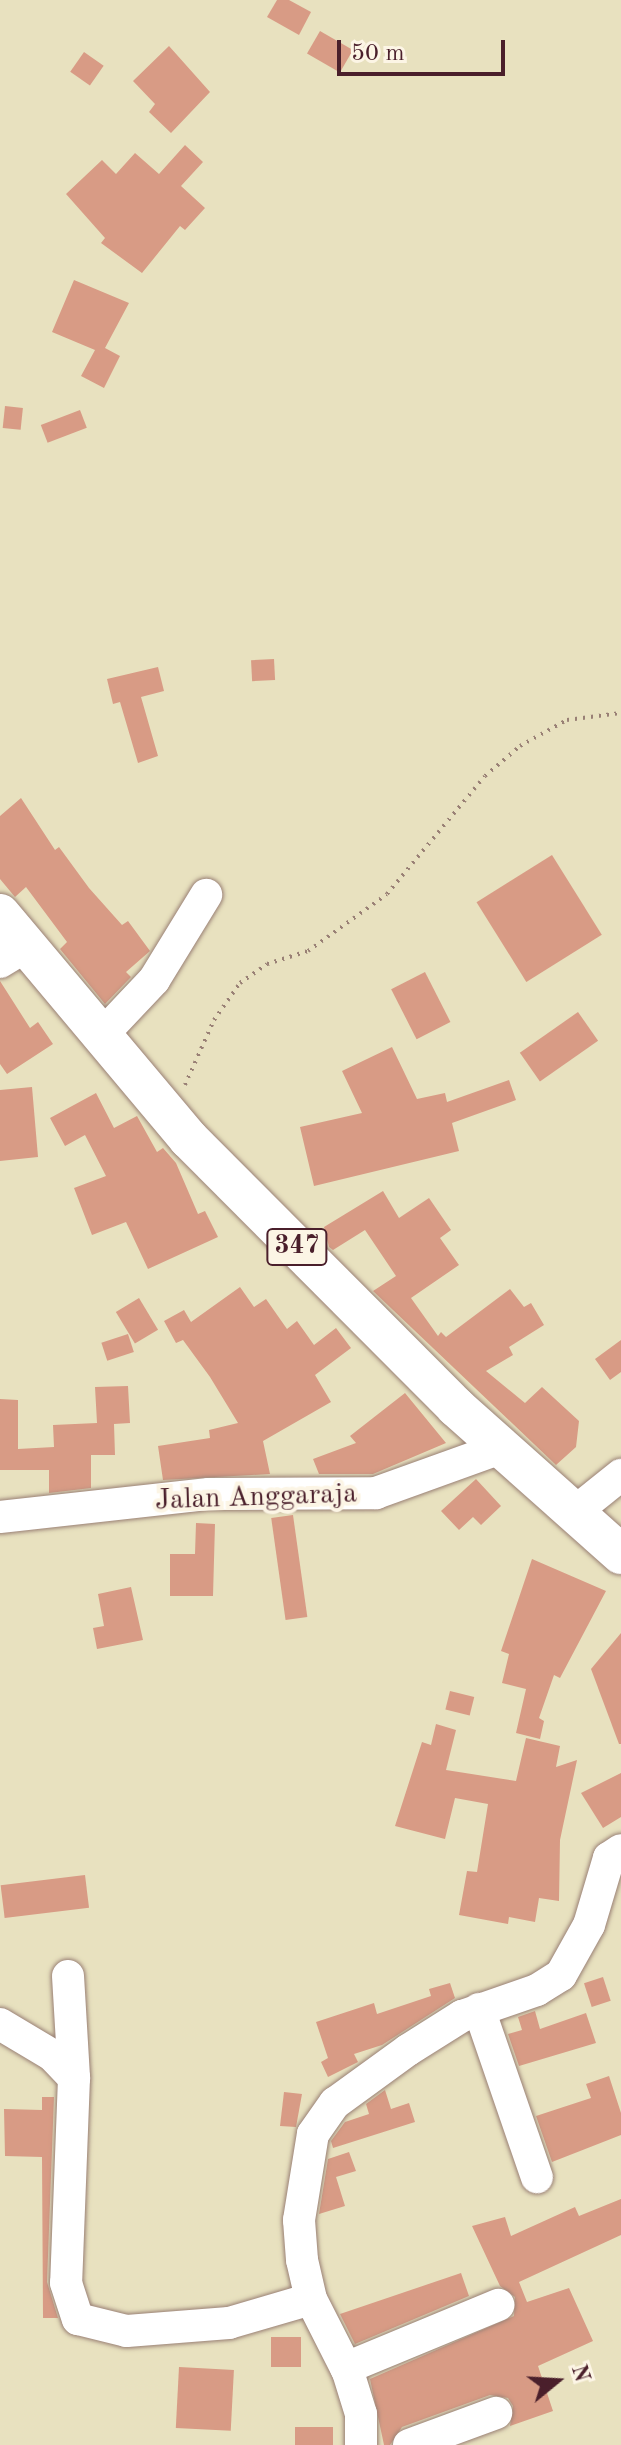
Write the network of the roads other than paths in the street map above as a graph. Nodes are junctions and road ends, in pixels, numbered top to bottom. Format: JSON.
{"nodes":[{"id":1,"x":206,"y":895,"type":"dead end"},
{"id":2,"x":0,"y":914,"type":"edge"},
{"id":3,"x":13,"y":954,"type":"edge"},
{"id":4,"x":102,"y":1035,"type":"junction"},
{"id":5,"x":504,"y":1447,"type":"junction"},
{"id":6,"x":621,"y":1475,"type":"edge"},
{"id":7,"x":576,"y":1511,"type":"junction"},
{"id":8,"x":0,"y":1517,"type":"edge"},
{"id":9,"x":621,"y":1554,"type":"edge"},
{"id":10,"x":621,"y":1850,"type":"edge"},
{"id":11,"x":68,"y":1976,"type":"dead end"},
{"id":12,"x":479,"y":2009,"type":"junction"},
{"id":13,"x":0,"y":2024,"type":"edge"},
{"id":14,"x":74,"y":2078,"type":"junction"},
{"id":15,"x":537,"y":2177,"type":"dead end"},
{"id":16,"x":311,"y":2299,"type":"junction"},
{"id":17,"x":498,"y":2305,"type":"dead end"},
{"id":18,"x":346,"y":2368,"type":"junction"},
{"id":19,"x":496,"y":2413,"type":"dead end"},
{"id":20,"x":361,"y":2445,"type":"edge"},
{"id":21,"x":409,"y":2445,"type":"edge"}],
"edges":[{"from":1,"to":4,"type":"street"},
{"from":2,"to":3,"type":"main road","number":"347"},
{"from":3,"to":4,"type":"main road","number":"347"},
{"from":4,"to":5,"type":"main road","number":"347"},
{"from":5,"to":7,"type":"main road","number":"347"},
{"from":5,"to":8,"type":"street","name":"Jalan Anggaraja"},
{"from":6,"to":7,"type":"street"},
{"from":7,"to":9,"type":"main road","number":"347"},
{"from":10,"to":12,"type":"street"},
{"from":11,"to":14,"type":"street"},
{"from":12,"to":15,"type":"street"},
{"from":12,"to":16,"type":"street"},
{"from":13,"to":14,"type":"street"},
{"from":14,"to":16,"type":"street"},
{"from":16,"to":18,"type":"street"},
{"from":17,"to":18,"type":"street"},
{"from":18,"to":20,"type":"street"},
{"from":19,"to":21,"type":"street"}]}
